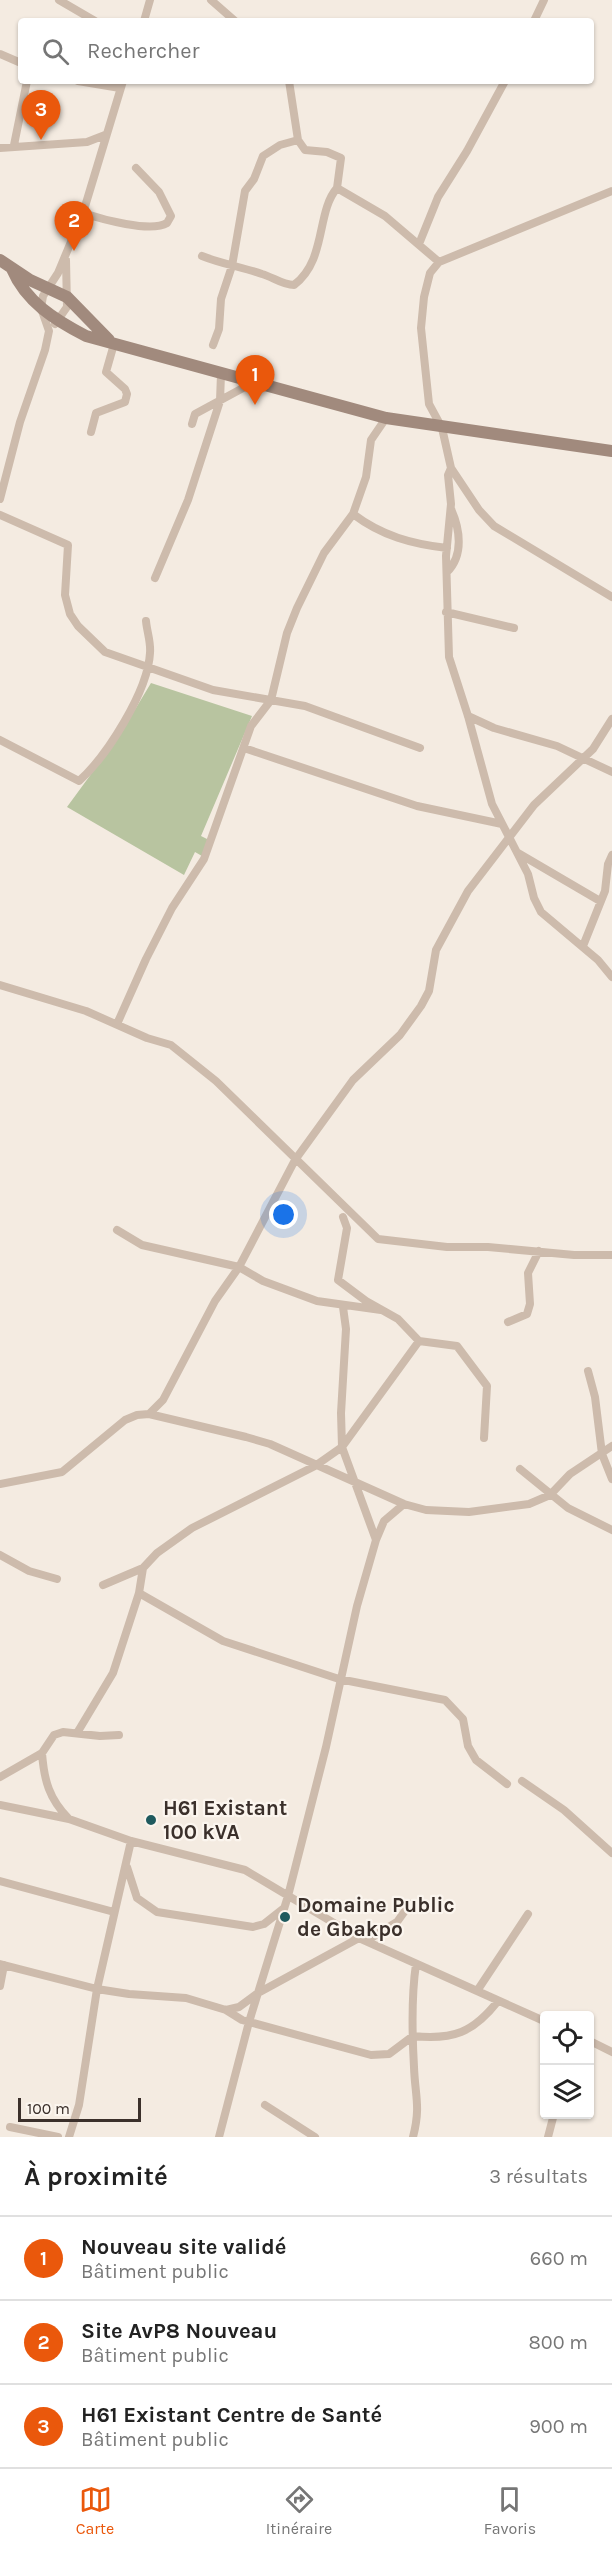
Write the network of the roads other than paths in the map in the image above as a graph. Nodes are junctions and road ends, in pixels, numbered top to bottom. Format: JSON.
{"nodes":[{"id":1,"x":59,"y":0,"type":"edge"},
{"id":2,"x":150,"y":0,"type":"edge"},
{"id":3,"x":211,"y":0,"type":"edge"},
{"id":4,"x":544,"y":0,"type":"edge"},
{"id":5,"x":90,"y":18,"type":"edge"},
{"id":6,"x":145,"y":18,"type":"edge"},
{"id":7,"x":232,"y":18,"type":"edge"},
{"id":8,"x":535,"y":18,"type":"edge"},
{"id":9,"x":0,"y":54,"type":"edge"},
{"id":10,"x":18,"y":62,"type":"edge"},
{"id":11,"x":26,"y":84,"type":"edge"},
{"id":12,"x":289,"y":84,"type":"edge"},
{"id":13,"x":503,"y":84,"type":"edge"},
{"id":14,"x":122,"y":85,"type":"edge"},
{"id":15,"x":105,"y":135,"type":"junction"},
{"id":16,"x":298,"y":140,"type":"junction"},
{"id":17,"x":14,"y":146,"type":"junction"},
{"id":18,"x":0,"y":148,"type":"edge"},
{"id":19,"x":136,"y":168,"type":"dead end"},
{"id":20,"x":337,"y":188,"type":"junction"},
{"id":21,"x":612,"y":191,"type":"edge"},
{"id":22,"x":83,"y":213,"type":"junction"},
{"id":23,"x":419,"y":244,"type":"junction"},
{"id":24,"x":66,"y":255,"type":"junction"},
{"id":25,"x":202,"y":256,"type":"dead end"},
{"id":26,"x":0,"y":260,"type":"edge"},
{"id":27,"x":439,"y":262,"type":"junction"},
{"id":28,"x":232,"y":266,"type":"junction"},
{"id":29,"x":12,"y":268,"type":"junction"},
{"id":30,"x":48,"y":289,"type":"junction"},
{"id":31,"x":67,"y":297,"type":"junction"},
{"id":32,"x":41,"y":308,"type":"junction"},
{"id":33,"x":58,"y":320,"type":"junction"},
{"id":34,"x":49,"y":331,"type":"junction"},
{"id":35,"x":114,"y":344,"type":"junction"},
{"id":36,"x":213,"y":345,"type":"dead end"},
{"id":37,"x":221,"y":374,"type":"junction"},
{"id":38,"x":254,"y":382,"type":"junction"},
{"id":39,"x":220,"y":401,"type":"junction"},
{"id":40,"x":386,"y":418,"type":"junction"},
{"id":41,"x":192,"y":424,"type":"dead end"},
{"id":42,"x":442,"y":428,"type":"junction"},
{"id":43,"x":91,"y":432,"type":"dead end"},
{"id":44,"x":612,"y":451,"type":"edge"},
{"id":45,"x":452,"y":468,"type":"junction"},
{"id":46,"x":0,"y":499,"type":"edge"},
{"id":47,"x":451,"y":508,"type":"junction"},
{"id":48,"x":353,"y":514,"type":"junction"},
{"id":49,"x":0,"y":515,"type":"edge"},
{"id":50,"x":447,"y":548,"type":"junction"},
{"id":51,"x":447,"y":572,"type":"junction"},
{"id":52,"x":155,"y":578,"type":"dead end"},
{"id":53,"x":612,"y":597,"type":"edge"},
{"id":54,"x":446,"y":612,"type":"junction"},
{"id":55,"x":146,"y":621,"type":"dead end"},
{"id":56,"x":514,"y":628,"type":"dead end"},
{"id":57,"x":148,"y":668,"type":"junction"},
{"id":58,"x":271,"y":700,"type":"junction"},
{"id":59,"x":468,"y":716,"type":"junction"},
{"id":60,"x":612,"y":719,"type":"edge"},
{"id":61,"x":0,"y":741,"type":"edge"},
{"id":62,"x":244,"y":748,"type":"junction"},
{"id":63,"x":420,"y":748,"type":"dead end"},
{"id":64,"x":583,"y":758,"type":"junction"},
{"id":65,"x":612,"y":772,"type":"edge"},
{"id":66,"x":502,"y":824,"type":"junction"},
{"id":67,"x":508,"y":839,"type":"junction"},
{"id":68,"x":518,"y":854,"type":"junction"},
{"id":69,"x":612,"y":855,"type":"edge"},
{"id":70,"x":600,"y":901,"type":"junction"},
{"id":71,"x":583,"y":946,"type":"junction"},
{"id":72,"x":612,"y":977,"type":"edge"},
{"id":73,"x":0,"y":985,"type":"edge"},
{"id":74,"x":117,"y":1024,"type":"junction"},
{"id":75,"x":295,"y":1160,"type":"junction"},
{"id":76,"x":343,"y":1217,"type":"dead end"},
{"id":77,"x":117,"y":1230,"type":"dead end"},
{"id":78,"x":539,"y":1251,"type":"junction"},
{"id":79,"x":612,"y":1255,"type":"edge"},
{"id":80,"x":239,"y":1267,"type":"junction"},
{"id":81,"x":344,"y":1307,"type":"junction"},
{"id":82,"x":384,"y":1310,"type":"junction"},
{"id":83,"x":508,"y":1322,"type":"dead end"},
{"id":84,"x":419,"y":1341,"type":"junction"},
{"id":85,"x":588,"y":1371,"type":"dead end"},
{"id":86,"x":149,"y":1414,"type":"junction"},
{"id":87,"x":484,"y":1438,"type":"dead end"},
{"id":88,"x":612,"y":1446,"type":"edge"},
{"id":89,"x":342,"y":1447,"type":"junction"},
{"id":90,"x":602,"y":1454,"type":"junction"},
{"id":91,"x":315,"y":1466,"type":"junction"},
{"id":92,"x":520,"y":1469,"type":"dead end"},
{"id":93,"x":612,"y":1479,"type":"edge"},
{"id":94,"x":354,"y":1483,"type":"junction"},
{"id":95,"x":0,"y":1484,"type":"edge"},
{"id":96,"x":550,"y":1495,"type":"junction"},
{"id":97,"x":404,"y":1504,"type":"junction"},
{"id":98,"x":612,"y":1530,"type":"edge"},
{"id":99,"x":376,"y":1540,"type":"junction"},
{"id":100,"x":0,"y":1555,"type":"edge"},
{"id":101,"x":143,"y":1568,"type":"junction"},
{"id":102,"x":57,"y":1580,"type":"dead end"},
{"id":103,"x":103,"y":1585,"type":"dead end"},
{"id":104,"x":139,"y":1593,"type":"junction"},
{"id":105,"x":339,"y":1679,"type":"junction"},
{"id":106,"x":77,"y":1732,"type":"junction"},
{"id":107,"x":119,"y":1735,"type":"dead end"},
{"id":108,"x":42,"y":1753,"type":"junction"},
{"id":109,"x":0,"y":1777,"type":"edge"},
{"id":110,"x":522,"y":1781,"type":"dead end"},
{"id":111,"x":507,"y":1784,"type":"dead end"},
{"id":112,"x":0,"y":1805,"type":"edge"},
{"id":113,"x":69,"y":1819,"type":"junction"},
{"id":114,"x":130,"y":1841,"type":"junction"},
{"id":115,"x":612,"y":1853,"type":"edge"},
{"id":116,"x":126,"y":1860,"type":"junction"},
{"id":117,"x":0,"y":1881,"type":"edge"},
{"id":118,"x":288,"y":1896,"type":"junction"},
{"id":119,"x":410,"y":1904,"type":"dead end"},
{"id":120,"x":284,"y":1908,"type":"junction"},
{"id":121,"x":114,"y":1911,"type":"junction"},
{"id":122,"x":528,"y":1914,"type":"dead end"},
{"id":123,"x":362,"y":1940,"type":"junction"},
{"id":124,"x":416,"y":1964,"type":"junction"},
{"id":125,"x":2,"y":1965,"type":"edge"},
{"id":126,"x":0,"y":1986,"type":"edge"},
{"id":127,"x":97,"y":1989,"type":"junction"},
{"id":128,"x":477,"y":1991,"type":"junction"},
{"id":129,"x":258,"y":1993,"type":"junction"},
{"id":130,"x":498,"y":2001,"type":"junction"},
{"id":131,"x":226,"y":2010,"type":"junction"},
{"id":132,"x":540,"y":2019,"type":"edge"},
{"id":133,"x":249,"y":2022,"type":"junction"},
{"id":134,"x":413,"y":2036,"type":"junction"},
{"id":135,"x":594,"y":2043,"type":"edge"},
{"id":136,"x":612,"y":2052,"type":"edge"},
{"id":137,"x":265,"y":2105,"type":"dead end"},
{"id":138,"x":553,"y":2119,"type":"edge"},
{"id":139,"x":10,"y":2127,"type":"dead end"},
{"id":140,"x":58,"y":2137,"type":"edge"},
{"id":141,"x":69,"y":2137,"type":"edge"},
{"id":142,"x":219,"y":2137,"type":"edge"},
{"id":143,"x":315,"y":2137,"type":"edge"},
{"id":144,"x":413,"y":2137,"type":"edge"},
{"id":145,"x":548,"y":2137,"type":"edge"}],
"edges":[{"from":1,"to":5,"type":"street"},
{"from":2,"to":6,"type":"street"},
{"from":3,"to":7,"type":"street"},
{"from":4,"to":8,"type":"street"},
{"from":9,"to":10,"type":"street"},
{"from":11,"to":17,"type":"street"},
{"from":12,"to":16,"type":"street"},
{"from":13,"to":23,"type":"street"},
{"from":14,"to":15,"type":"street"},
{"from":15,"to":17,"type":"street"},
{"from":15,"to":22,"type":"street"},
{"from":16,"to":20,"type":"street"},
{"from":16,"to":28,"type":"street"},
{"from":17,"to":18,"type":"street"},
{"from":19,"to":22,"type":"street"},
{"from":20,"to":23,"type":"street"},
{"from":20,"to":28,"type":"street"},
{"from":21,"to":27,"type":"street"},
{"from":22,"to":24,"type":"street"},
{"from":23,"to":27,"type":"street"},
{"from":24,"to":30,"type":"street"},
{"from":24,"to":31,"type":"street"},
{"from":25,"to":28,"type":"street"},
{"from":26,"to":29,"type":"main road"},
{"from":27,"to":42,"type":"street"},
{"from":28,"to":36,"type":"street"},
{"from":29,"to":30,"type":"main road"},
{"from":29,"to":32,"type":"main road"},
{"from":30,"to":31,"type":"main road"},
{"from":30,"to":32,"type":"street"},
{"from":31,"to":33,"type":"street"},
{"from":31,"to":35,"type":"main road"},
{"from":32,"to":33,"type":"main road"},
{"from":32,"to":34,"type":"street"},
{"from":33,"to":34,"type":"street"},
{"from":33,"to":35,"type":"main road"},
{"from":34,"to":46,"type":"street"},
{"from":35,"to":37,"type":"main road"},
{"from":35,"to":43,"type":"street"},
{"from":37,"to":38,"type":"main road"},
{"from":37,"to":39,"type":"street"},
{"from":38,"to":39,"type":"street"},
{"from":38,"to":40,"type":"main road"},
{"from":39,"to":41,"type":"street"},
{"from":39,"to":52,"type":"street"},
{"from":40,"to":42,"type":"main road"},
{"from":40,"to":48,"type":"street"},
{"from":42,"to":44,"type":"main road"},
{"from":42,"to":45,"type":"street"},
{"from":45,"to":47,"type":"street"},
{"from":45,"to":53,"type":"street"},
{"from":47,"to":50,"type":"street"},
{"from":47,"to":51,"type":"street"},
{"from":48,"to":50,"type":"street"},
{"from":48,"to":58,"type":"street"},
{"from":49,"to":57,"type":"street"},
{"from":50,"to":51,"type":"street"},
{"from":51,"to":54,"type":"street"},
{"from":54,"to":56,"type":"street"},
{"from":54,"to":59,"type":"street"},
{"from":55,"to":57,"type":"street"},
{"from":57,"to":58,"type":"street"},
{"from":57,"to":61,"type":"street"},
{"from":58,"to":62,"type":"street"},
{"from":58,"to":63,"type":"street"},
{"from":59,"to":64,"type":"street"},
{"from":59,"to":66,"type":"street"},
{"from":60,"to":64,"type":"street"},
{"from":62,"to":66,"type":"street"},
{"from":62,"to":74,"type":"street"},
{"from":64,"to":65,"type":"street"},
{"from":64,"to":67,"type":"street"},
{"from":66,"to":67,"type":"street"},
{"from":67,"to":68,"type":"street"},
{"from":67,"to":75,"type":"street"},
{"from":68,"to":70,"type":"street"},
{"from":68,"to":71,"type":"street"},
{"from":69,"to":70,"type":"street"},
{"from":70,"to":71,"type":"street"},
{"from":71,"to":72,"type":"street"},
{"from":73,"to":74,"type":"street"},
{"from":74,"to":75,"type":"street"},
{"from":75,"to":78,"type":"street"},
{"from":75,"to":80,"type":"street"},
{"from":76,"to":82,"type":"street"},
{"from":77,"to":80,"type":"street"},
{"from":78,"to":79,"type":"street"},
{"from":78,"to":83,"type":"street"},
{"from":80,"to":81,"type":"street"},
{"from":80,"to":86,"type":"street"},
{"from":81,"to":82,"type":"street"},
{"from":81,"to":89,"type":"street"},
{"from":82,"to":84,"type":"street"},
{"from":84,"to":87,"type":"street"},
{"from":84,"to":89,"type":"street"},
{"from":85,"to":90,"type":"street"},
{"from":86,"to":91,"type":"street"},
{"from":86,"to":95,"type":"street"},
{"from":88,"to":90,"type":"street"},
{"from":89,"to":91,"type":"street"},
{"from":89,"to":94,"type":"street"},
{"from":90,"to":93,"type":"street"},
{"from":90,"to":96,"type":"street"},
{"from":91,"to":94,"type":"street"},
{"from":91,"to":101,"type":"street"},
{"from":92,"to":96,"type":"street"},
{"from":94,"to":97,"type":"street"},
{"from":94,"to":99,"type":"street"},
{"from":96,"to":97,"type":"street"},
{"from":96,"to":98,"type":"street"},
{"from":97,"to":99,"type":"street"},
{"from":99,"to":105,"type":"street"},
{"from":100,"to":102,"type":"street"},
{"from":101,"to":103,"type":"street"},
{"from":101,"to":104,"type":"street"},
{"from":104,"to":105,"type":"street"},
{"from":104,"to":106,"type":"street"},
{"from":105,"to":111,"type":"street"},
{"from":105,"to":118,"type":"street"},
{"from":106,"to":107,"type":"street"},
{"from":106,"to":108,"type":"street"},
{"from":108,"to":109,"type":"street"},
{"from":108,"to":113,"type":"street"},
{"from":110,"to":115,"type":"street"},
{"from":112,"to":113,"type":"street"},
{"from":113,"to":114,"type":"street"},
{"from":114,"to":116,"type":"street"},
{"from":114,"to":118,"type":"street"},
{"from":116,"to":120,"type":"street"},
{"from":116,"to":121,"type":"street"},
{"from":117,"to":121,"type":"street"},
{"from":118,"to":120,"type":"street"},
{"from":118,"to":123,"type":"street"},
{"from":119,"to":123,"type":"street"},
{"from":120,"to":129,"type":"street"},
{"from":121,"to":127,"type":"street"},
{"from":122,"to":128,"type":"street"},
{"from":123,"to":124,"type":"street"},
{"from":123,"to":129,"type":"street"},
{"from":124,"to":128,"type":"street"},
{"from":124,"to":134,"type":"street"},
{"from":125,"to":126,"type":"street"},
{"from":125,"to":127,"type":"street"},
{"from":127,"to":131,"type":"street"},
{"from":127,"to":141,"type":"street"},
{"from":128,"to":130,"type":"street"},
{"from":129,"to":131,"type":"street"},
{"from":129,"to":133,"type":"street"},
{"from":130,"to":132,"type":"street"},
{"from":130,"to":134,"type":"street"},
{"from":131,"to":133,"type":"street"},
{"from":133,"to":134,"type":"street"},
{"from":133,"to":142,"type":"street"},
{"from":134,"to":144,"type":"street"},
{"from":135,"to":136,"type":"street"},
{"from":137,"to":143,"type":"street"},
{"from":138,"to":145,"type":"street"},
{"from":139,"to":140,"type":"street"}]}
